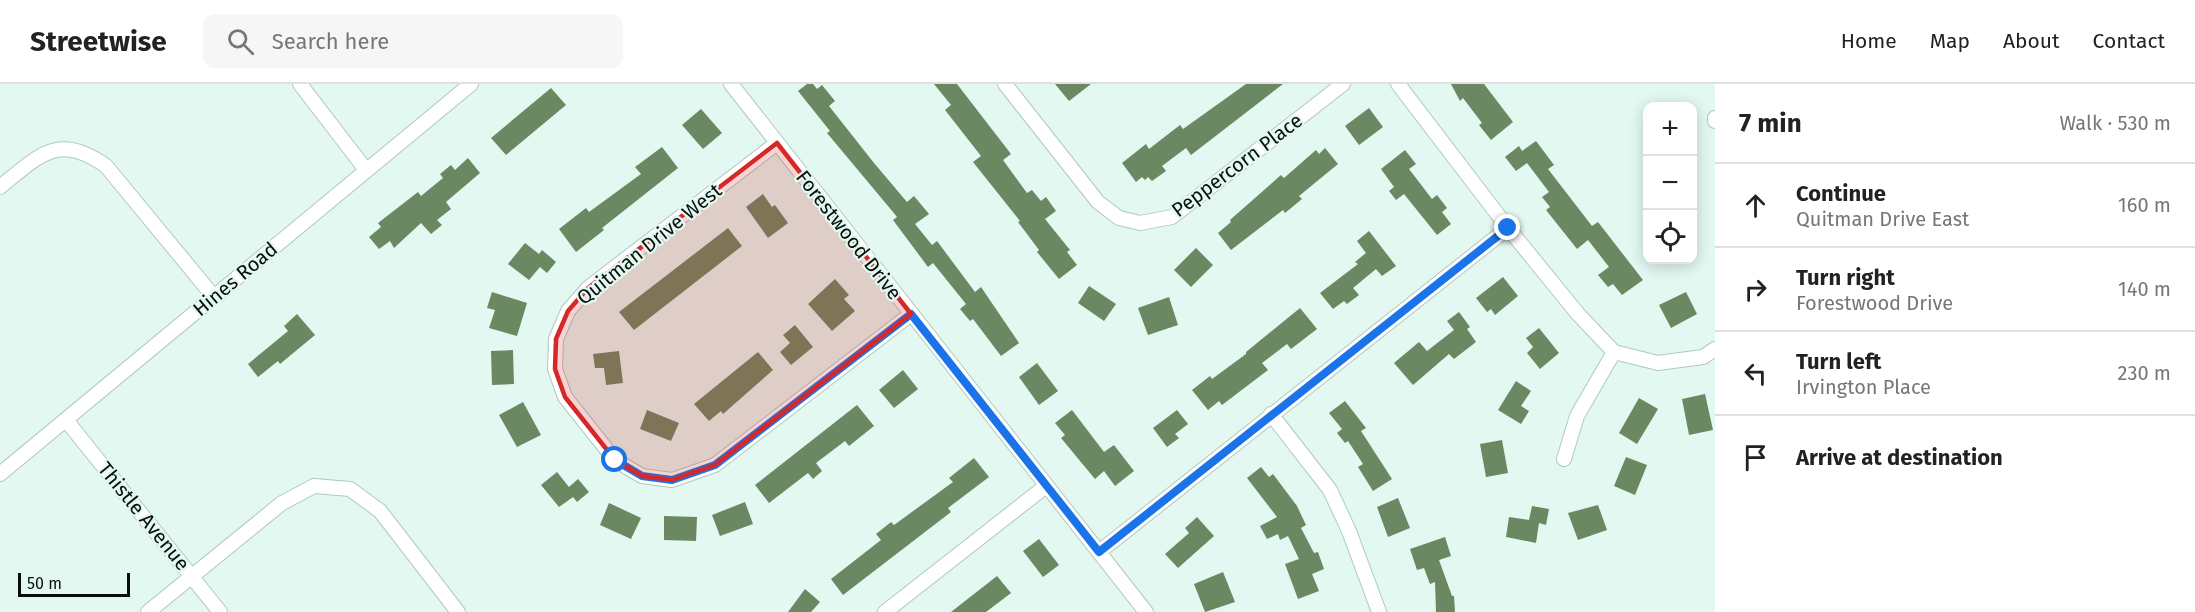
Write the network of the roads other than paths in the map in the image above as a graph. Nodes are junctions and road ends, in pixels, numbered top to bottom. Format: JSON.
{"nodes":[{"id":1,"x":300,"y":84,"type":"edge"},
{"id":2,"x":471,"y":84,"type":"edge"},
{"id":3,"x":731,"y":84,"type":"edge"},
{"id":4,"x":1005,"y":84,"type":"edge"},
{"id":5,"x":1343,"y":84,"type":"edge"},
{"id":6,"x":1398,"y":84,"type":"edge"},
{"id":7,"x":777,"y":143,"type":"junction"},
{"id":8,"x":366,"y":170,"type":"junction"},
{"id":9,"x":0,"y":187,"type":"edge"},
{"id":10,"x":1508,"y":228,"type":"junction"},
{"id":11,"x":214,"y":297,"type":"junction"},
{"id":12,"x":911,"y":314,"type":"junction"},
{"id":13,"x":1715,"y":350,"type":"edge"},
{"id":14,"x":1614,"y":352,"type":"junction"},
{"id":15,"x":1271,"y":414,"type":"junction"},
{"id":16,"x":66,"y":420,"type":"junction"},
{"id":17,"x":1564,"y":459,"type":"dead end"},
{"id":18,"x":0,"y":474,"type":"edge"},
{"id":19,"x":1046,"y":486,"type":"junction"},
{"id":20,"x":1099,"y":552,"type":"junction"},
{"id":21,"x":193,"y":576,"type":"junction"},
{"id":22,"x":148,"y":612,"type":"edge"},
{"id":23,"x":220,"y":612,"type":"edge"},
{"id":24,"x":458,"y":612,"type":"edge"},
{"id":25,"x":885,"y":612,"type":"edge"},
{"id":26,"x":1146,"y":612,"type":"edge"},
{"id":27,"x":1379,"y":612,"type":"edge"}],
"edges":[{"from":1,"to":8,"type":"street"},
{"from":2,"to":8,"type":"street","name":"Hines Road"},
{"from":3,"to":7,"type":"street","name":"Forestwood Drive"},
{"from":4,"to":5,"type":"street","name":"Peppercorn Place"},
{"from":6,"to":10,"type":"street"},
{"from":7,"to":12,"type":"street","name":"Forestwood Drive"},
{"from":7,"to":12,"type":"street","name":"Quitman Drive West"},
{"from":8,"to":11,"type":"street","name":"Hines Road"},
{"from":9,"to":11,"type":"street"},
{"from":10,"to":14,"type":"street"},
{"from":10,"to":15,"type":"street"},
{"from":11,"to":16,"type":"street","name":"Hines Road"},
{"from":12,"to":19,"type":"street","name":"Forestwood Drive"},
{"from":13,"to":14,"type":"street"},
{"from":14,"to":17,"type":"street"},
{"from":15,"to":20,"type":"street"},
{"from":15,"to":27,"type":"street"},
{"from":16,"to":18,"type":"street","name":"Hines Road"},
{"from":16,"to":21,"type":"street","name":"Thistle Avenue"},
{"from":19,"to":20,"type":"street","name":"Forestwood Drive"},
{"from":19,"to":25,"type":"street"},
{"from":20,"to":26,"type":"street","name":"Forestwood Drive"},
{"from":21,"to":22,"type":"street"},
{"from":21,"to":23,"type":"street","name":"Thistle Avenue"},
{"from":21,"to":24,"type":"street"}]}
